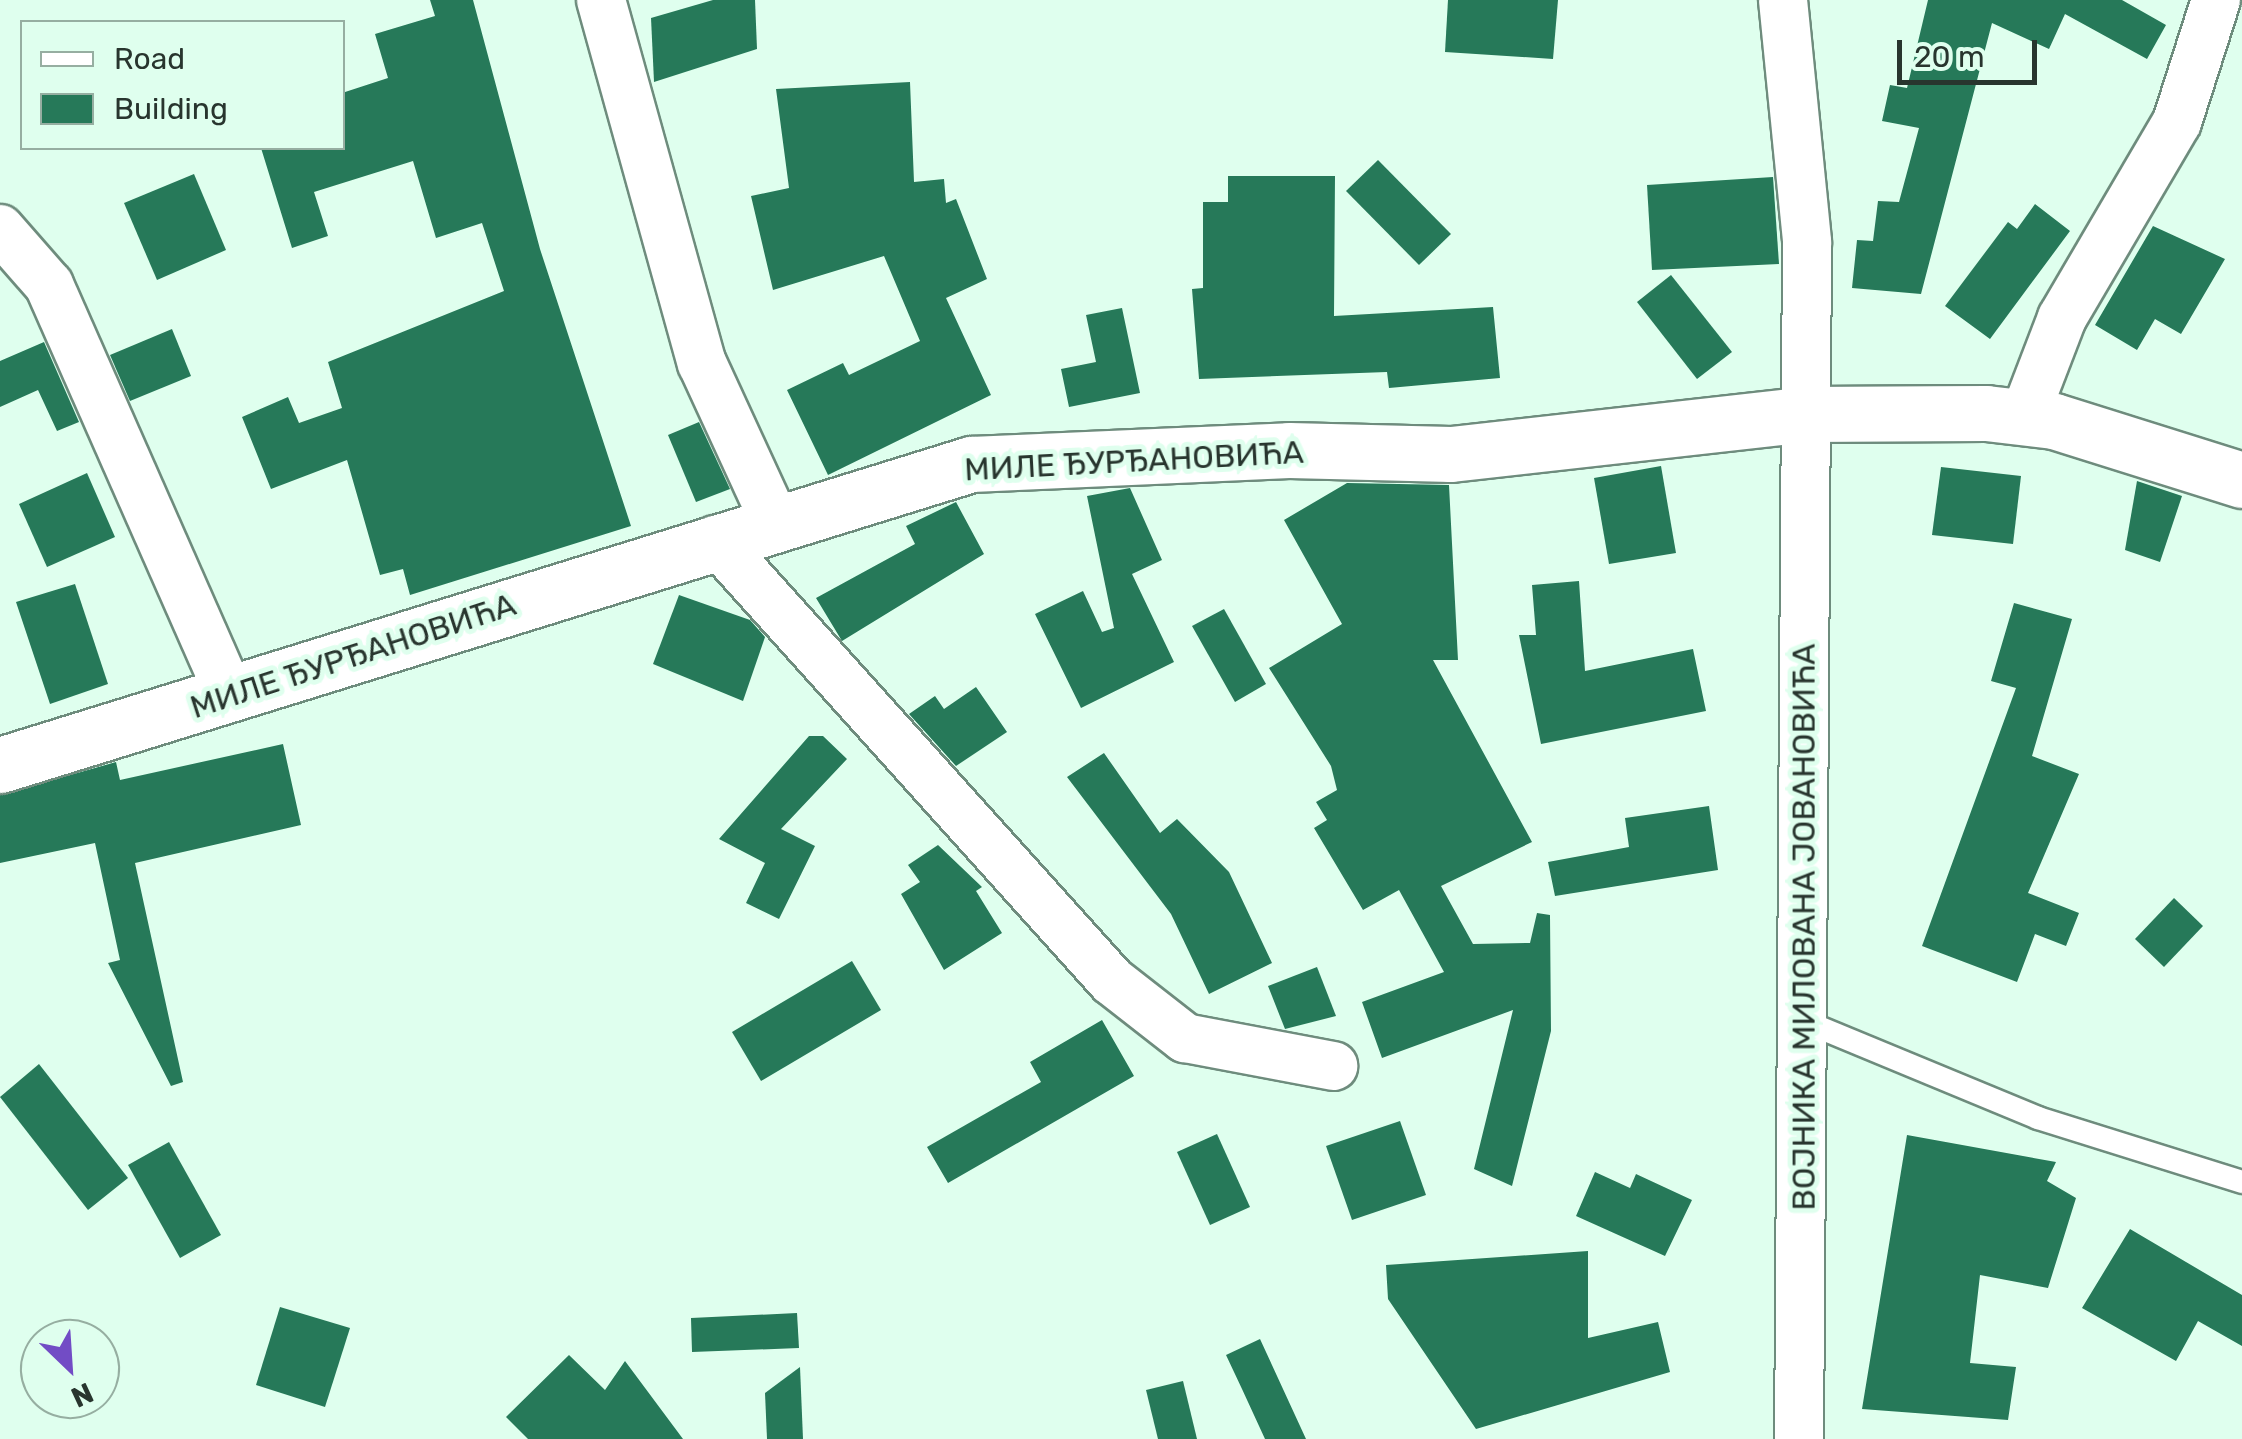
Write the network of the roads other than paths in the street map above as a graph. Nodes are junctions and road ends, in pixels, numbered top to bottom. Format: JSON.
{"nodes":[{"id":1,"x":602,"y":0,"type":"edge"},
{"id":2,"x":1783,"y":0,"type":"edge"},
{"id":3,"x":2216,"y":0,"type":"edge"},
{"id":4,"x":0,"y":229,"type":"edge"},
{"id":5,"x":1808,"y":414,"type":"junction"},
{"id":6,"x":2024,"y":417,"type":"junction"},
{"id":7,"x":2242,"y":480,"type":"edge"},
{"id":8,"x":775,"y":522,"type":"junction"},
{"id":9,"x":715,"y":540,"type":"junction"},
{"id":10,"x":230,"y":696,"type":"junction"},
{"id":11,"x":0,"y":765,"type":"edge"},
{"id":12,"x":1804,"y":1021,"type":"junction"},
{"id":13,"x":1332,"y":1066,"type":"dead end"},
{"id":14,"x":2242,"y":1182,"type":"edge"},
{"id":15,"x":1799,"y":1439,"type":"edge"}],
"edges":[{"from":1,"to":8,"type":"street"},
{"from":2,"to":5,"type":"street","name":"ВОЈНИКА МИЛОВАНА ЈОВАНОВИЋА"},
{"from":3,"to":6,"type":"street"},
{"from":4,"to":10,"type":"street"},
{"from":5,"to":6,"type":"street","name":"МИЛЕ ЂУРЂАНОВИЋА"},
{"from":5,"to":8,"type":"street","name":"МИЛЕ ЂУРЂАНОВИЋА"},
{"from":5,"to":12,"type":"street","name":"ВОЈНИКА МИЛОВАНА ЈОВАНОВИЋА"},
{"from":6,"to":7,"type":"street","name":"МИЛЕ ЂУРЂАНОВИЋА"},
{"from":8,"to":9,"type":"street","name":"МИЛЕ ЂУРЂАНОВИЋА"},
{"from":9,"to":10,"type":"street","name":"МИЛЕ ЂУРЂАНОВИЋА"},
{"from":9,"to":13,"type":"street"},
{"from":10,"to":11,"type":"street","name":"МИЛЕ ЂУРЂАНОВИЋА"},
{"from":12,"to":14,"type":"lane"},
{"from":12,"to":15,"type":"street","name":"ВОЈНИКА МИЛОВАНА ЈОВАНОВИЋА"}]}
